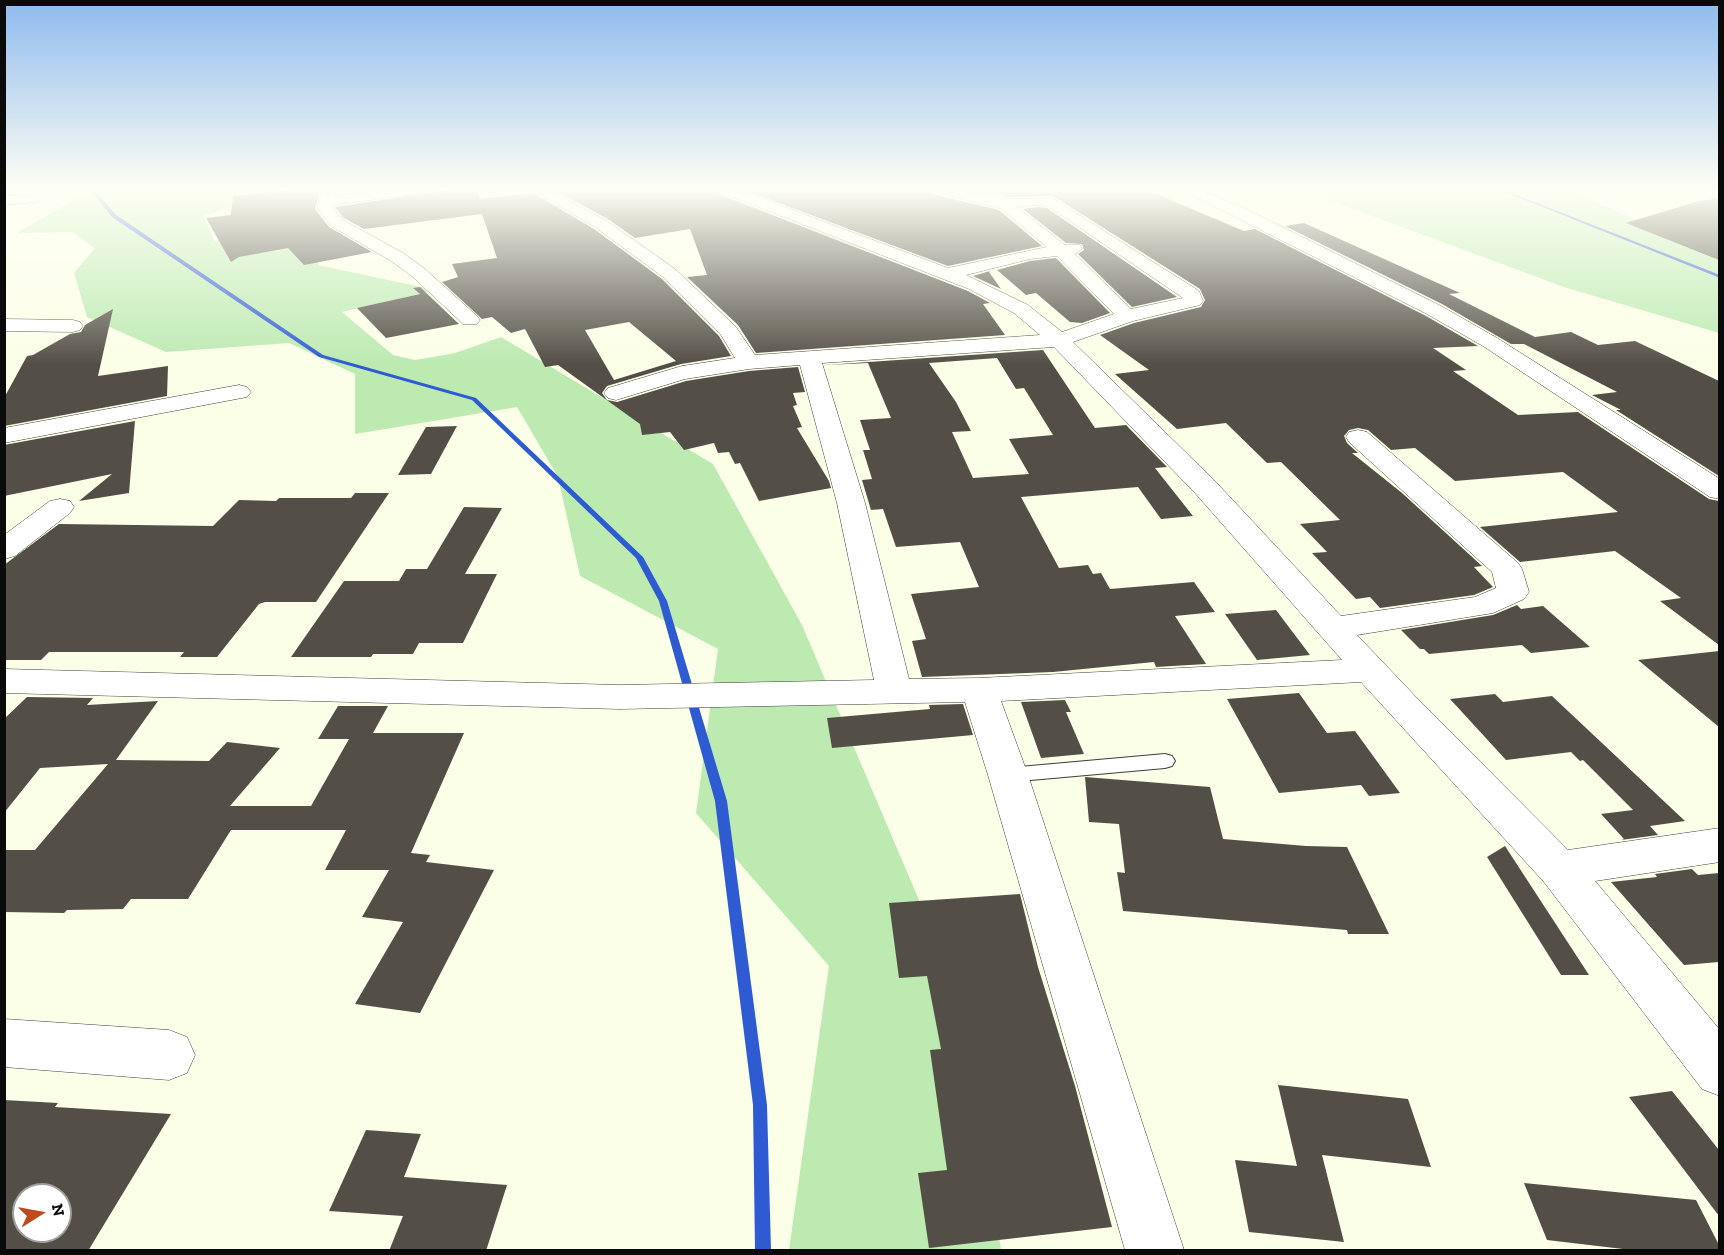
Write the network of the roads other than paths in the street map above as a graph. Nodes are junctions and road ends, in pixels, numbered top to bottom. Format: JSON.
{"nodes":[{"id":1,"x":383,"y":249,"type":"edge"},
{"id":2,"x":635,"y":249,"type":"edge"},
{"id":3,"x":881,"y":249,"type":"edge"},
{"id":4,"x":1077,"y":249,"type":"edge"},
{"id":5,"x":1121,"y":249,"type":"edge"},
{"id":6,"x":1313,"y":249,"type":"edge"},
{"id":7,"x":1061,"y":250,"type":"junction"},
{"id":8,"x":947,"y":274,"type":"junction"},
{"id":9,"x":1127,"y":315,"type":"junction"},
{"id":10,"x":470,"y":320,"type":"dead end"},
{"id":11,"x":4,"y":326,"type":"edge"},
{"id":12,"x":73,"y":326,"type":"dead end"},
{"id":13,"x":1059,"y":340,"type":"junction"},
{"id":14,"x":809,"y":358,"type":"junction"},
{"id":15,"x":749,"y":362,"type":"junction"},
{"id":16,"x":238,"y":392,"type":"dead end"},
{"id":17,"x":616,"y":393,"type":"dead end"},
{"id":18,"x":4,"y":436,"type":"edge"},
{"id":19,"x":1358,"y":437,"type":"dead end"},
{"id":20,"x":1719,"y":491,"type":"edge"},
{"id":21,"x":60,"y":507,"type":"dead end"},
{"id":22,"x":4,"y":550,"type":"edge"},
{"id":23,"x":1332,"y":628,"type":"junction"},
{"id":24,"x":1370,"y":670,"type":"junction"},
{"id":25,"x":4,"y":681,"type":"edge"},
{"id":26,"x":979,"y":690,"type":"junction"},
{"id":27,"x":894,"y":691,"type":"junction"},
{"id":28,"x":1165,"y":761,"type":"dead end"},
{"id":29,"x":1008,"y":775,"type":"junction"},
{"id":30,"x":1719,"y":845,"type":"edge"},
{"id":31,"x":1559,"y":869,"type":"junction"},
{"id":32,"x":4,"y":1042,"type":"edge"},
{"id":33,"x":169,"y":1055,"type":"dead end"},
{"id":34,"x":1719,"y":1071,"type":"edge"},
{"id":35,"x":1155,"y":1251,"type":"edge"}],
"edges":[{"from":1,"to":10,"type":"street"},
{"from":2,"to":15,"type":"street"},
{"from":3,"to":8,"type":"street"},
{"from":4,"to":7,"type":"street"},
{"from":5,"to":9,"type":"street"},
{"from":6,"to":20,"type":"street"},
{"from":7,"to":8,"type":"street"},
{"from":7,"to":9,"type":"street"},
{"from":8,"to":13,"type":"street"},
{"from":9,"to":13,"type":"street"},
{"from":11,"to":12,"type":"street"},
{"from":13,"to":14,"type":"street"},
{"from":13,"to":23,"type":"street"},
{"from":14,"to":15,"type":"street"},
{"from":14,"to":27,"type":"street"},
{"from":15,"to":17,"type":"street"},
{"from":16,"to":18,"type":"street"},
{"from":19,"to":23,"type":"street"},
{"from":21,"to":22,"type":"street"},
{"from":23,"to":24,"type":"street"},
{"from":24,"to":26,"type":"street"},
{"from":24,"to":31,"type":"street"},
{"from":25,"to":27,"type":"street"},
{"from":26,"to":27,"type":"street"},
{"from":26,"to":29,"type":"street"},
{"from":28,"to":29,"type":"lane"},
{"from":29,"to":35,"type":"street"},
{"from":30,"to":31,"type":"street"},
{"from":31,"to":34,"type":"street"},
{"from":32,"to":33,"type":"street"}]}
